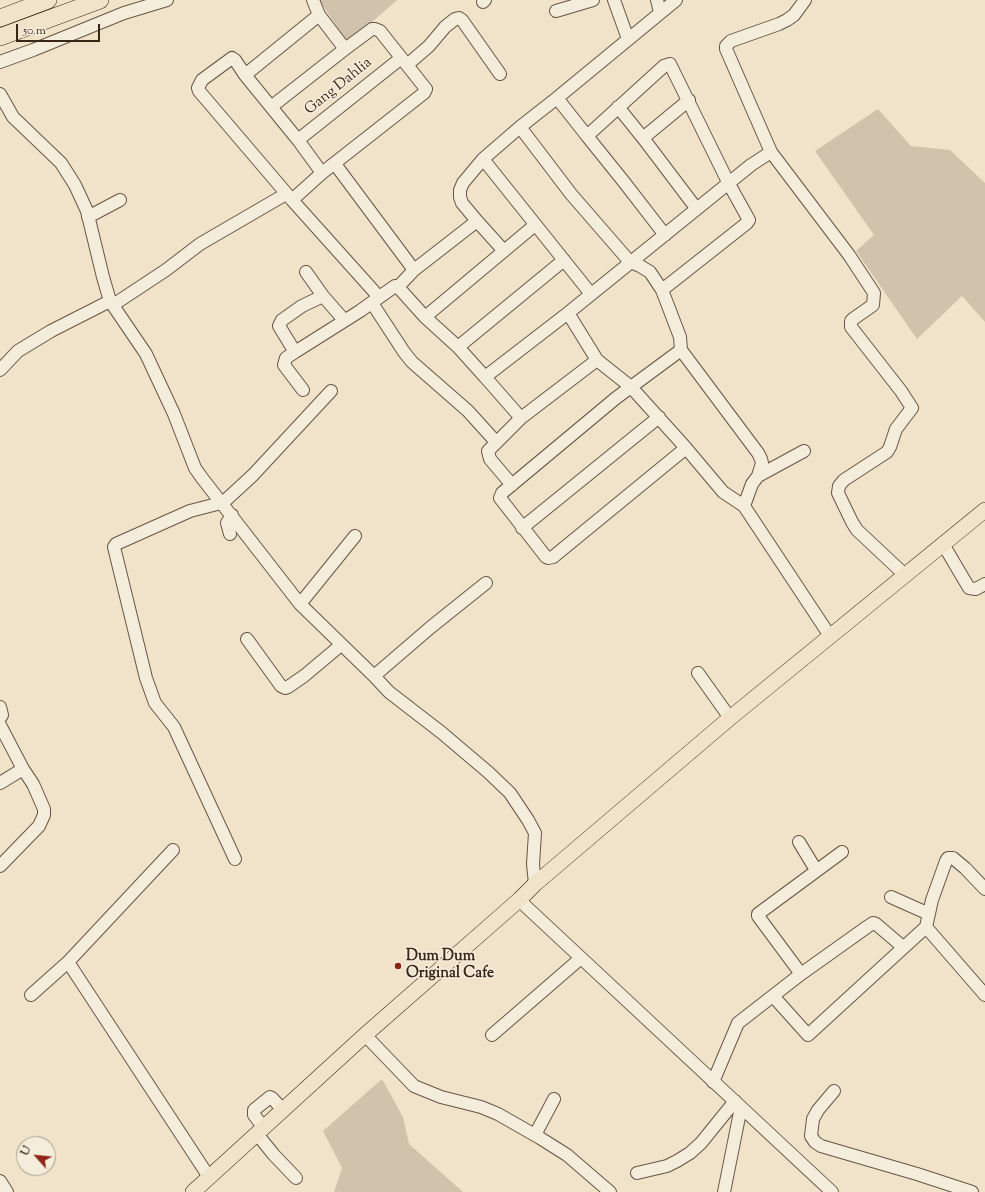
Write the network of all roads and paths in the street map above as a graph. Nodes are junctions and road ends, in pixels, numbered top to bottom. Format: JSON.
{"nodes":[{"id":1,"x":48,"y":0,"type":"edge"},
{"id":2,"x":100,"y":0,"type":"edge"},
{"id":3,"x":167,"y":0,"type":"edge"},
{"id":4,"x":313,"y":0,"type":"edge"},
{"id":5,"x":593,"y":0,"type":"edge"},
{"id":6,"x":614,"y":0,"type":"edge"},
{"id":7,"x":657,"y":0,"type":"edge"},
{"id":8,"x":676,"y":0,"type":"edge"},
{"id":9,"x":805,"y":0,"type":"edge"},
{"id":10,"x":556,"y":11,"type":"dead end"},
{"id":11,"x":660,"y":12,"type":"junction"},
{"id":12,"x":319,"y":15,"type":"junction"},
{"id":13,"x":0,"y":18,"type":"edge"},
{"id":14,"x":0,"y":37,"type":"edge"},
{"id":15,"x":628,"y":39,"type":"junction"},
{"id":16,"x":345,"y":49,"type":"junction"},
{"id":17,"x":0,"y":62,"type":"edge"},
{"id":18,"x":404,"y":62,"type":"junction"},
{"id":19,"x":500,"y":74,"type":"dead end"},
{"id":20,"x":244,"y":75,"type":"junction"},
{"id":21,"x":0,"y":94,"type":"edge"},
{"id":22,"x":557,"y":98,"type":"junction"},
{"id":23,"x":689,"y":100,"type":"junction"},
{"id":24,"x":271,"y":107,"type":"junction"},
{"id":25,"x":618,"y":107,"type":"junction"},
{"id":26,"x":0,"y":116,"type":"edge"},
{"id":27,"x":13,"y":117,"type":"junction"},
{"id":28,"x":520,"y":127,"type":"junction"},
{"id":29,"x":587,"y":136,"type":"junction"},
{"id":30,"x":643,"y":138,"type":"junction"},
{"id":31,"x":298,"y":140,"type":"junction"},
{"id":32,"x":771,"y":152,"type":"junction"},
{"id":33,"x":483,"y":159,"type":"junction"},
{"id":34,"x":335,"y":164,"type":"junction"},
{"id":35,"x":322,"y":173,"type":"junction"},
{"id":36,"x":729,"y":184,"type":"junction"},
{"id":37,"x":289,"y":197,"type":"junction"},
{"id":38,"x":120,"y":200,"type":"dead end"},
{"id":39,"x":696,"y":208,"type":"junction"},
{"id":40,"x":88,"y":217,"type":"junction"},
{"id":41,"x":477,"y":221,"type":"junction"},
{"id":42,"x":535,"y":225,"type":"junction"},
{"id":43,"x":665,"y":235,"type":"junction"},
{"id":44,"x":504,"y":251,"type":"junction"},
{"id":45,"x":564,"y":260,"type":"junction"},
{"id":46,"x":630,"y":262,"type":"junction"},
{"id":47,"x":414,"y":270,"type":"junction"},
{"id":48,"x":306,"y":272,"type":"dead end"},
{"id":49,"x":398,"y":287,"type":"junction"},
{"id":50,"x":662,"y":290,"type":"junction"},
{"id":51,"x":591,"y":294,"type":"junction"},
{"id":52,"x":324,"y":296,"type":"junction"},
{"id":53,"x":376,"y":300,"type":"junction"},
{"id":54,"x":111,"y":303,"type":"junction"},
{"id":55,"x":568,"y":313,"type":"junction"},
{"id":56,"x":425,"y":317,"type":"junction"},
{"id":57,"x":344,"y":320,"type":"junction"},
{"id":58,"x":458,"y":347,"type":"junction"},
{"id":59,"x":681,"y":350,"type":"junction"},
{"id":60,"x":295,"y":352,"type":"junction"},
{"id":61,"x":597,"y":360,"type":"junction"},
{"id":62,"x":0,"y":370,"type":"edge"},
{"id":63,"x":485,"y":377,"type":"junction"},
{"id":64,"x":631,"y":387,"type":"junction"},
{"id":65,"x":304,"y":390,"type":"dead end"},
{"id":66,"x":331,"y":391,"type":"dead end"},
{"id":67,"x":659,"y":417,"type":"junction"},
{"id":68,"x":521,"y":418,"type":"junction"},
{"id":69,"x":496,"y":442,"type":"junction"},
{"id":70,"x":686,"y":448,"type":"junction"},
{"id":71,"x":804,"y":451,"type":"dead end"},
{"id":72,"x":758,"y":476,"type":"junction"},
{"id":73,"x":512,"y":485,"type":"junction"},
{"id":74,"x":221,"y":502,"type":"junction"},
{"id":75,"x":744,"y":506,"type":"junction"},
{"id":76,"x":985,"y":510,"type":"edge"},
{"id":77,"x":232,"y":515,"type":"junction"},
{"id":78,"x":522,"y":528,"type":"junction"},
{"id":79,"x":230,"y":534,"type":"dead end"},
{"id":80,"x":355,"y":536,"type":"dead end"},
{"id":81,"x":943,"y":544,"type":"junction"},
{"id":82,"x":905,"y":575,"type":"junction"},
{"id":83,"x":486,"y":583,"type":"dead end"},
{"id":84,"x":985,"y":584,"type":"edge"},
{"id":85,"x":300,"y":604,"type":"junction"},
{"id":86,"x":830,"y":636,"type":"junction"},
{"id":87,"x":247,"y":639,"type":"dead end"},
{"id":88,"x":341,"y":644,"type":"junction"},
{"id":89,"x":698,"y":673,"type":"dead end"},
{"id":90,"x":374,"y":676,"type":"junction"},
{"id":91,"x":0,"y":707,"type":"edge"},
{"id":92,"x":0,"y":718,"type":"edge"},
{"id":93,"x":730,"y":718,"type":"junction"},
{"id":94,"x":0,"y":725,"type":"edge"},
{"id":95,"x":23,"y":769,"type":"junction"},
{"id":96,"x":0,"y":783,"type":"edge"},
{"id":97,"x":799,"y":842,"type":"dead end"},
{"id":98,"x":173,"y":850,"type":"dead end"},
{"id":99,"x":842,"y":852,"type":"dead end"},
{"id":100,"x":235,"y":859,"type":"dead end"},
{"id":101,"x":0,"y":866,"type":"edge"},
{"id":102,"x":816,"y":870,"type":"junction"},
{"id":103,"x":985,"y":889,"type":"edge"},
{"id":104,"x":527,"y":891,"type":"junction"},
{"id":105,"x":891,"y":897,"type":"dead end"},
{"id":106,"x":929,"y":914,"type":"junction"},
{"id":107,"x":926,"y":927,"type":"junction"},
{"id":108,"x":903,"y":947,"type":"junction"},
{"id":109,"x":580,"y":958,"type":"junction"},
{"id":110,"x":68,"y":962,"type":"junction"},
{"id":111,"x":801,"y":974,"type":"junction"},
{"id":112,"x":31,"y":995,"type":"dead end"},
{"id":113,"x":773,"y":996,"type":"junction"},
{"id":114,"x":985,"y":996,"type":"edge"},
{"id":115,"x":365,"y":1035,"type":"junction"},
{"id":116,"x":492,"y":1035,"type":"dead end"},
{"id":117,"x":713,"y":1082,"type":"junction"},
{"id":118,"x":834,"y":1091,"type":"dead end"},
{"id":119,"x":554,"y":1099,"type":"dead end"},
{"id":120,"x":738,"y":1104,"type":"junction"},
{"id":121,"x":261,"y":1131,"type":"junction"},
{"id":122,"x":535,"y":1135,"type":"junction"},
{"id":123,"x":637,"y":1173,"type":"dead end"},
{"id":124,"x":210,"y":1177,"type":"junction"},
{"id":125,"x":296,"y":1178,"type":"dead end"},
{"id":126,"x":0,"y":1182,"type":"edge"},
{"id":127,"x":6,"y":1192,"type":"edge"},
{"id":128,"x":193,"y":1192,"type":"edge"},
{"id":129,"x":610,"y":1192,"type":"edge"},
{"id":130,"x":724,"y":1192,"type":"edge"},
{"id":131,"x":832,"y":1192,"type":"edge"},
{"id":132,"x":972,"y":1192,"type":"edge"}],
"edges":[{"from":1,"to":13,"type":"highway"},
{"from":2,"to":14,"type":"highway"},
{"from":3,"to":17,"type":"street"},
{"from":4,"to":12,"type":"street"},
{"from":5,"to":10,"type":"street"},
{"from":6,"to":15,"type":"street"},
{"from":7,"to":11,"type":"street"},
{"from":8,"to":11,"type":"street"},
{"from":9,"to":32,"type":"street"},
{"from":11,"to":15,"type":"street"},
{"from":12,"to":16,"type":"street"},
{"from":12,"to":20,"type":"street"},
{"from":15,"to":22,"type":"street"},
{"from":16,"to":18,"type":"street"},
{"from":16,"to":24,"type":"street"},
{"from":18,"to":19,"type":"street","name":"Gang Dahlia"},
{"from":18,"to":31,"type":"street","name":"Gang Dahlia"},
{"from":18,"to":34,"type":"street"},
{"from":20,"to":24,"type":"street"},
{"from":20,"to":37,"type":"street"},
{"from":21,"to":27,"type":"street"},
{"from":22,"to":28,"type":"street"},
{"from":22,"to":29,"type":"street"},
{"from":23,"to":25,"type":"street"},
{"from":23,"to":30,"type":"street"},
{"from":23,"to":36,"type":"street"},
{"from":24,"to":31,"type":"street"},
{"from":25,"to":29,"type":"street"},
{"from":25,"to":30,"type":"street"},
{"from":26,"to":27,"type":"street"},
{"from":27,"to":40,"type":"street"},
{"from":28,"to":33,"type":"street"},
{"from":28,"to":46,"type":"street"},
{"from":29,"to":43,"type":"street"},
{"from":30,"to":39,"type":"street"},
{"from":31,"to":35,"type":"street"},
{"from":32,"to":36,"type":"street"},
{"from":32,"to":82,"type":"street"},
{"from":33,"to":41,"type":"street"},
{"from":33,"to":42,"type":"street"},
{"from":34,"to":35,"type":"street"},
{"from":34,"to":47,"type":"street"},
{"from":35,"to":37,"type":"street"},
{"from":36,"to":39,"type":"street"},
{"from":36,"to":50,"type":"street"},
{"from":37,"to":53,"type":"street"},
{"from":37,"to":54,"type":"street"},
{"from":38,"to":40,"type":"street"},
{"from":39,"to":43,"type":"street"},
{"from":40,"to":54,"type":"street"},
{"from":41,"to":44,"type":"street"},
{"from":41,"to":47,"type":"street"},
{"from":42,"to":44,"type":"street"},
{"from":42,"to":45,"type":"street"},
{"from":43,"to":46,"type":"street"},
{"from":44,"to":56,"type":"street"},
{"from":45,"to":51,"type":"street"},
{"from":45,"to":58,"type":"street"},
{"from":46,"to":50,"type":"street"},
{"from":46,"to":51,"type":"street"},
{"from":47,"to":49,"type":"street"},
{"from":48,"to":52,"type":"street"},
{"from":49,"to":53,"type":"street"},
{"from":49,"to":56,"type":"street"},
{"from":50,"to":59,"type":"street"},
{"from":51,"to":55,"type":"street"},
{"from":52,"to":57,"type":"street"},
{"from":52,"to":60,"type":"street"},
{"from":53,"to":57,"type":"street"},
{"from":53,"to":69,"type":"street"},
{"from":54,"to":62,"type":"street"},
{"from":54,"to":74,"type":"street"},
{"from":55,"to":61,"type":"street"},
{"from":55,"to":63,"type":"street"},
{"from":56,"to":58,"type":"street"},
{"from":57,"to":60,"type":"street"},
{"from":58,"to":63,"type":"street"},
{"from":59,"to":64,"type":"street"},
{"from":59,"to":72,"type":"street"},
{"from":60,"to":65,"type":"street"},
{"from":61,"to":64,"type":"street"},
{"from":61,"to":68,"type":"street"},
{"from":63,"to":68,"type":"street"},
{"from":64,"to":67,"type":"street"},
{"from":64,"to":73,"type":"street"},
{"from":66,"to":74,"type":"street"},
{"from":67,"to":70,"type":"street"},
{"from":67,"to":78,"type":"street"},
{"from":68,"to":69,"type":"street"},
{"from":69,"to":73,"type":"street"},
{"from":70,"to":75,"type":"street"},
{"from":70,"to":78,"type":"street"},
{"from":71,"to":72,"type":"street"},
{"from":72,"to":75,"type":"street"},
{"from":73,"to":78,"type":"street"},
{"from":74,"to":77,"type":"street"},
{"from":74,"to":100,"type":"street"},
{"from":75,"to":86,"type":"street"},
{"from":76,"to":81,"type":"main road"},
{"from":77,"to":79,"type":"street"},
{"from":77,"to":85,"type":"street"},
{"from":80,"to":85,"type":"street"},
{"from":81,"to":82,"type":"main road"},
{"from":81,"to":84,"type":"street"},
{"from":82,"to":86,"type":"main road"},
{"from":83,"to":90,"type":"street"},
{"from":85,"to":88,"type":"street"},
{"from":86,"to":93,"type":"main road"},
{"from":87,"to":88,"type":"street"},
{"from":88,"to":90,"type":"street"},
{"from":89,"to":93,"type":"street"},
{"from":90,"to":104,"type":"street"},
{"from":91,"to":92,"type":"street"},
{"from":93,"to":104,"type":"main road"},
{"from":94,"to":95,"type":"street"},
{"from":95,"to":96,"type":"street"},
{"from":95,"to":101,"type":"street"},
{"from":97,"to":102,"type":"street"},
{"from":98,"to":110,"type":"street"},
{"from":99,"to":102,"type":"street"},
{"from":102,"to":111,"type":"street"},
{"from":103,"to":106,"type":"street"},
{"from":104,"to":109,"type":"street"},
{"from":104,"to":115,"type":"main road"},
{"from":105,"to":106,"type":"street"},
{"from":106,"to":107,"type":"street"},
{"from":107,"to":108,"type":"street"},
{"from":107,"to":114,"type":"street"},
{"from":108,"to":111,"type":"street"},
{"from":108,"to":113,"type":"street"},
{"from":109,"to":116,"type":"street"},
{"from":109,"to":117,"type":"street"},
{"from":110,"to":112,"type":"street"},
{"from":110,"to":124,"type":"street"},
{"from":111,"to":113,"type":"street"},
{"from":113,"to":117,"type":"street"},
{"from":115,"to":121,"type":"main road"},
{"from":115,"to":122,"type":"street"},
{"from":117,"to":120,"type":"street"},
{"from":118,"to":132,"type":"street"},
{"from":119,"to":122,"type":"street"},
{"from":120,"to":123,"type":"street"},
{"from":120,"to":130,"type":"street"},
{"from":120,"to":131,"type":"street"},
{"from":121,"to":124,"type":"main road"},
{"from":121,"to":125,"type":"street"},
{"from":122,"to":129,"type":"street"},
{"from":124,"to":128,"type":"main road"},
{"from":126,"to":127,"type":"street"}]}
